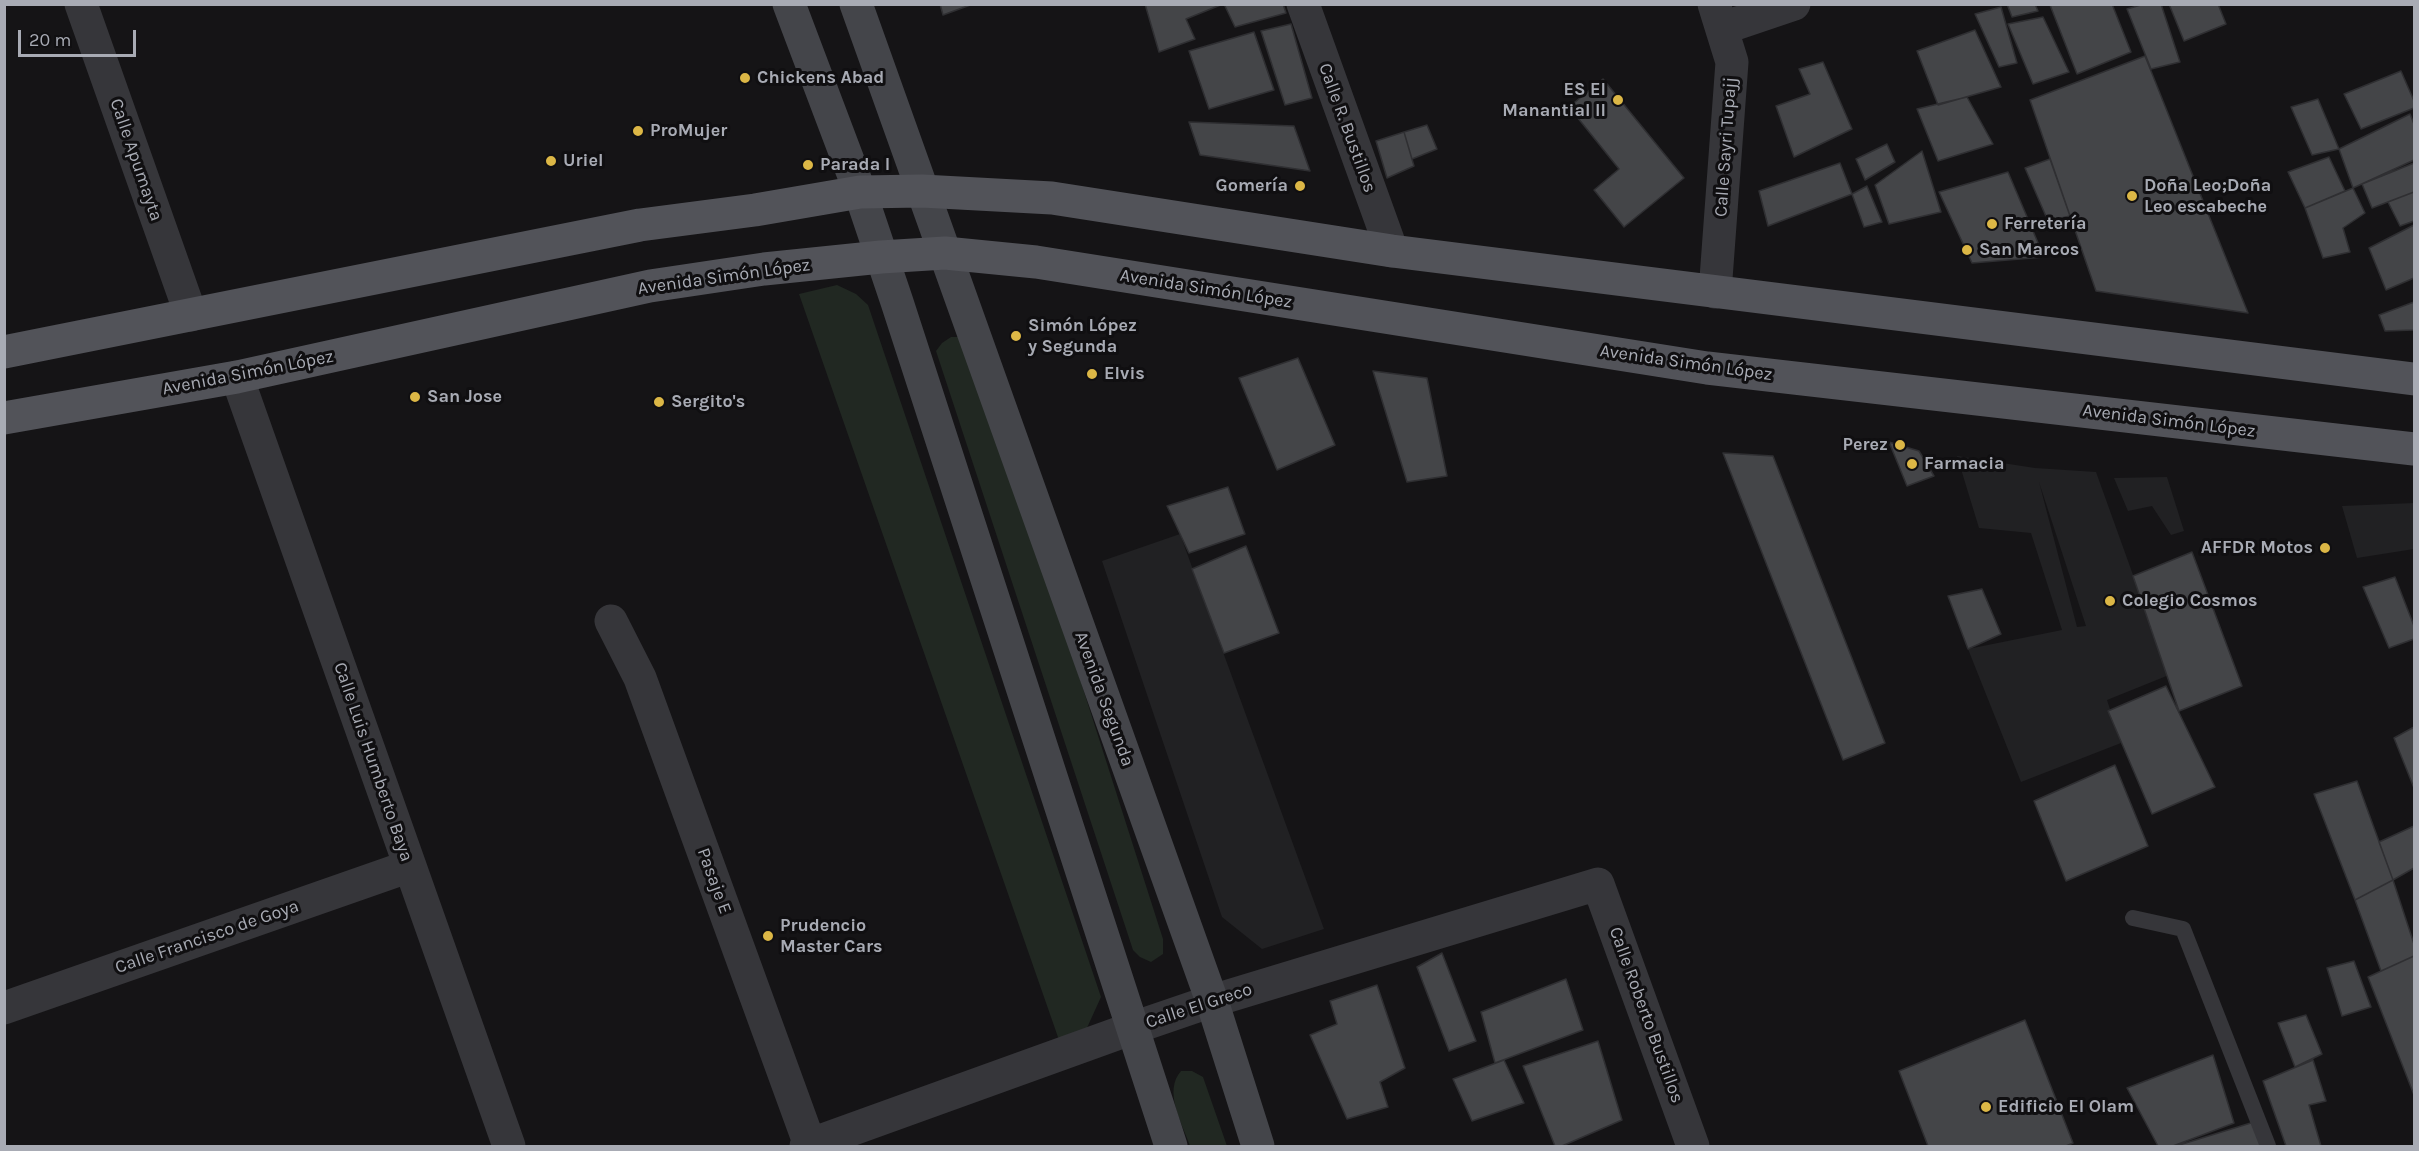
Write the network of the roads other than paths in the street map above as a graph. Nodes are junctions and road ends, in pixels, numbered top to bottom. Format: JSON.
{"nodes":[{"id":1,"x":81,"y":4,"type":"edge"},
{"id":2,"x":789,"y":4,"type":"edge"},
{"id":3,"x":856,"y":4,"type":"edge"},
{"id":4,"x":1303,"y":4,"type":"edge"},
{"id":5,"x":1794,"y":4,"type":"edge"},
{"id":6,"x":1719,"y":16,"type":"edge"},
{"id":7,"x":922,"y":191,"type":"junction"},
{"id":8,"x":860,"y":192,"type":"junction"},
{"id":9,"x":1392,"y":251,"type":"junction"},
{"id":10,"x":945,"y":253,"type":"junction"},
{"id":11,"x":880,"y":257,"type":"junction"},
{"id":12,"x":1715,"y":292,"type":"junction"},
{"id":13,"x":190,"y":315,"type":"junction"},
{"id":14,"x":4,"y":352,"type":"edge"},
{"id":15,"x":237,"y":377,"type":"junction"},
{"id":16,"x":2415,"y":379,"type":"edge"},
{"id":17,"x":4,"y":418,"type":"edge"},
{"id":18,"x":2415,"y":449,"type":"edge"},
{"id":19,"x":611,"y":621,"type":"dead end"},
{"id":20,"x":410,"y":866,"type":"junction"},
{"id":21,"x":1598,"y":884,"type":"joint"},
{"id":22,"x":2133,"y":918,"type":"dead end"},
{"id":23,"x":1212,"y":1001,"type":"junction"},
{"id":24,"x":4,"y":1008,"type":"edge"},
{"id":25,"x":1133,"y":1028,"type":"junction"},
{"id":26,"x":509,"y":1146,"type":"edge"},
{"id":27,"x":808,"y":1146,"type":"edge"},
{"id":28,"x":1171,"y":1146,"type":"edge"},
{"id":29,"x":1258,"y":1146,"type":"edge"},
{"id":30,"x":1694,"y":1146,"type":"edge"},
{"id":31,"x":2268,"y":1146,"type":"edge"}],
"edges":[{"from":1,"to":13,"type":"street","name":"Calle Apumayta"},
{"from":2,"to":8,"type":"main road"},
{"from":3,"to":7,"type":"main road","name":"Avenida Segunda"},
{"from":4,"to":9,"type":"street","name":"Calle R. Bustillos"},
{"from":5,"to":6,"type":"street"},
{"from":6,"to":12,"type":"street","name":"Calle Sayri Tupajj"},
{"from":7,"to":8,"type":"main road"},
{"from":7,"to":9,"type":"main road"},
{"from":7,"to":10,"type":"main road","name":"Avenida Segunda"},
{"from":8,"to":11,"type":"main road"},
{"from":8,"to":13,"type":"main road"},
{"from":9,"to":12,"type":"main road"},
{"from":10,"to":11,"type":"main road","name":"Avenida Simón López"},
{"from":10,"to":18,"type":"main road","name":"Avenida Simón López"},
{"from":10,"to":23,"type":"main road","name":"Avenida Segunda"},
{"from":11,"to":15,"type":"main road","name":"Avenida Simón López"},
{"from":11,"to":25,"type":"main road"},
{"from":12,"to":16,"type":"main road"},
{"from":13,"to":14,"type":"main road"},
{"from":15,"to":17,"type":"main road","name":"Avenida Simón López"},
{"from":15,"to":20,"type":"street","name":"Calle Luis Humberto Baya"},
{"from":19,"to":27,"type":"street","name":"Pasaje E"},
{"from":20,"to":24,"type":"street","name":"Calle Francisco de Goya"},
{"from":20,"to":26,"type":"street","name":"Calle Luis Humberto Baya"},
{"from":21,"to":23,"type":"street","name":"Calle El Greco"},
{"from":21,"to":30,"type":"street","name":"Calle Roberto Bustillos"},
{"from":22,"to":31,"type":"lane"},
{"from":23,"to":25,"type":"street","name":"Calle El Greco"},
{"from":23,"to":29,"type":"main road","name":"Avenida Segunda"},
{"from":25,"to":27,"type":"street","name":"Calle El Greco"},
{"from":25,"to":28,"type":"main road"}]}
